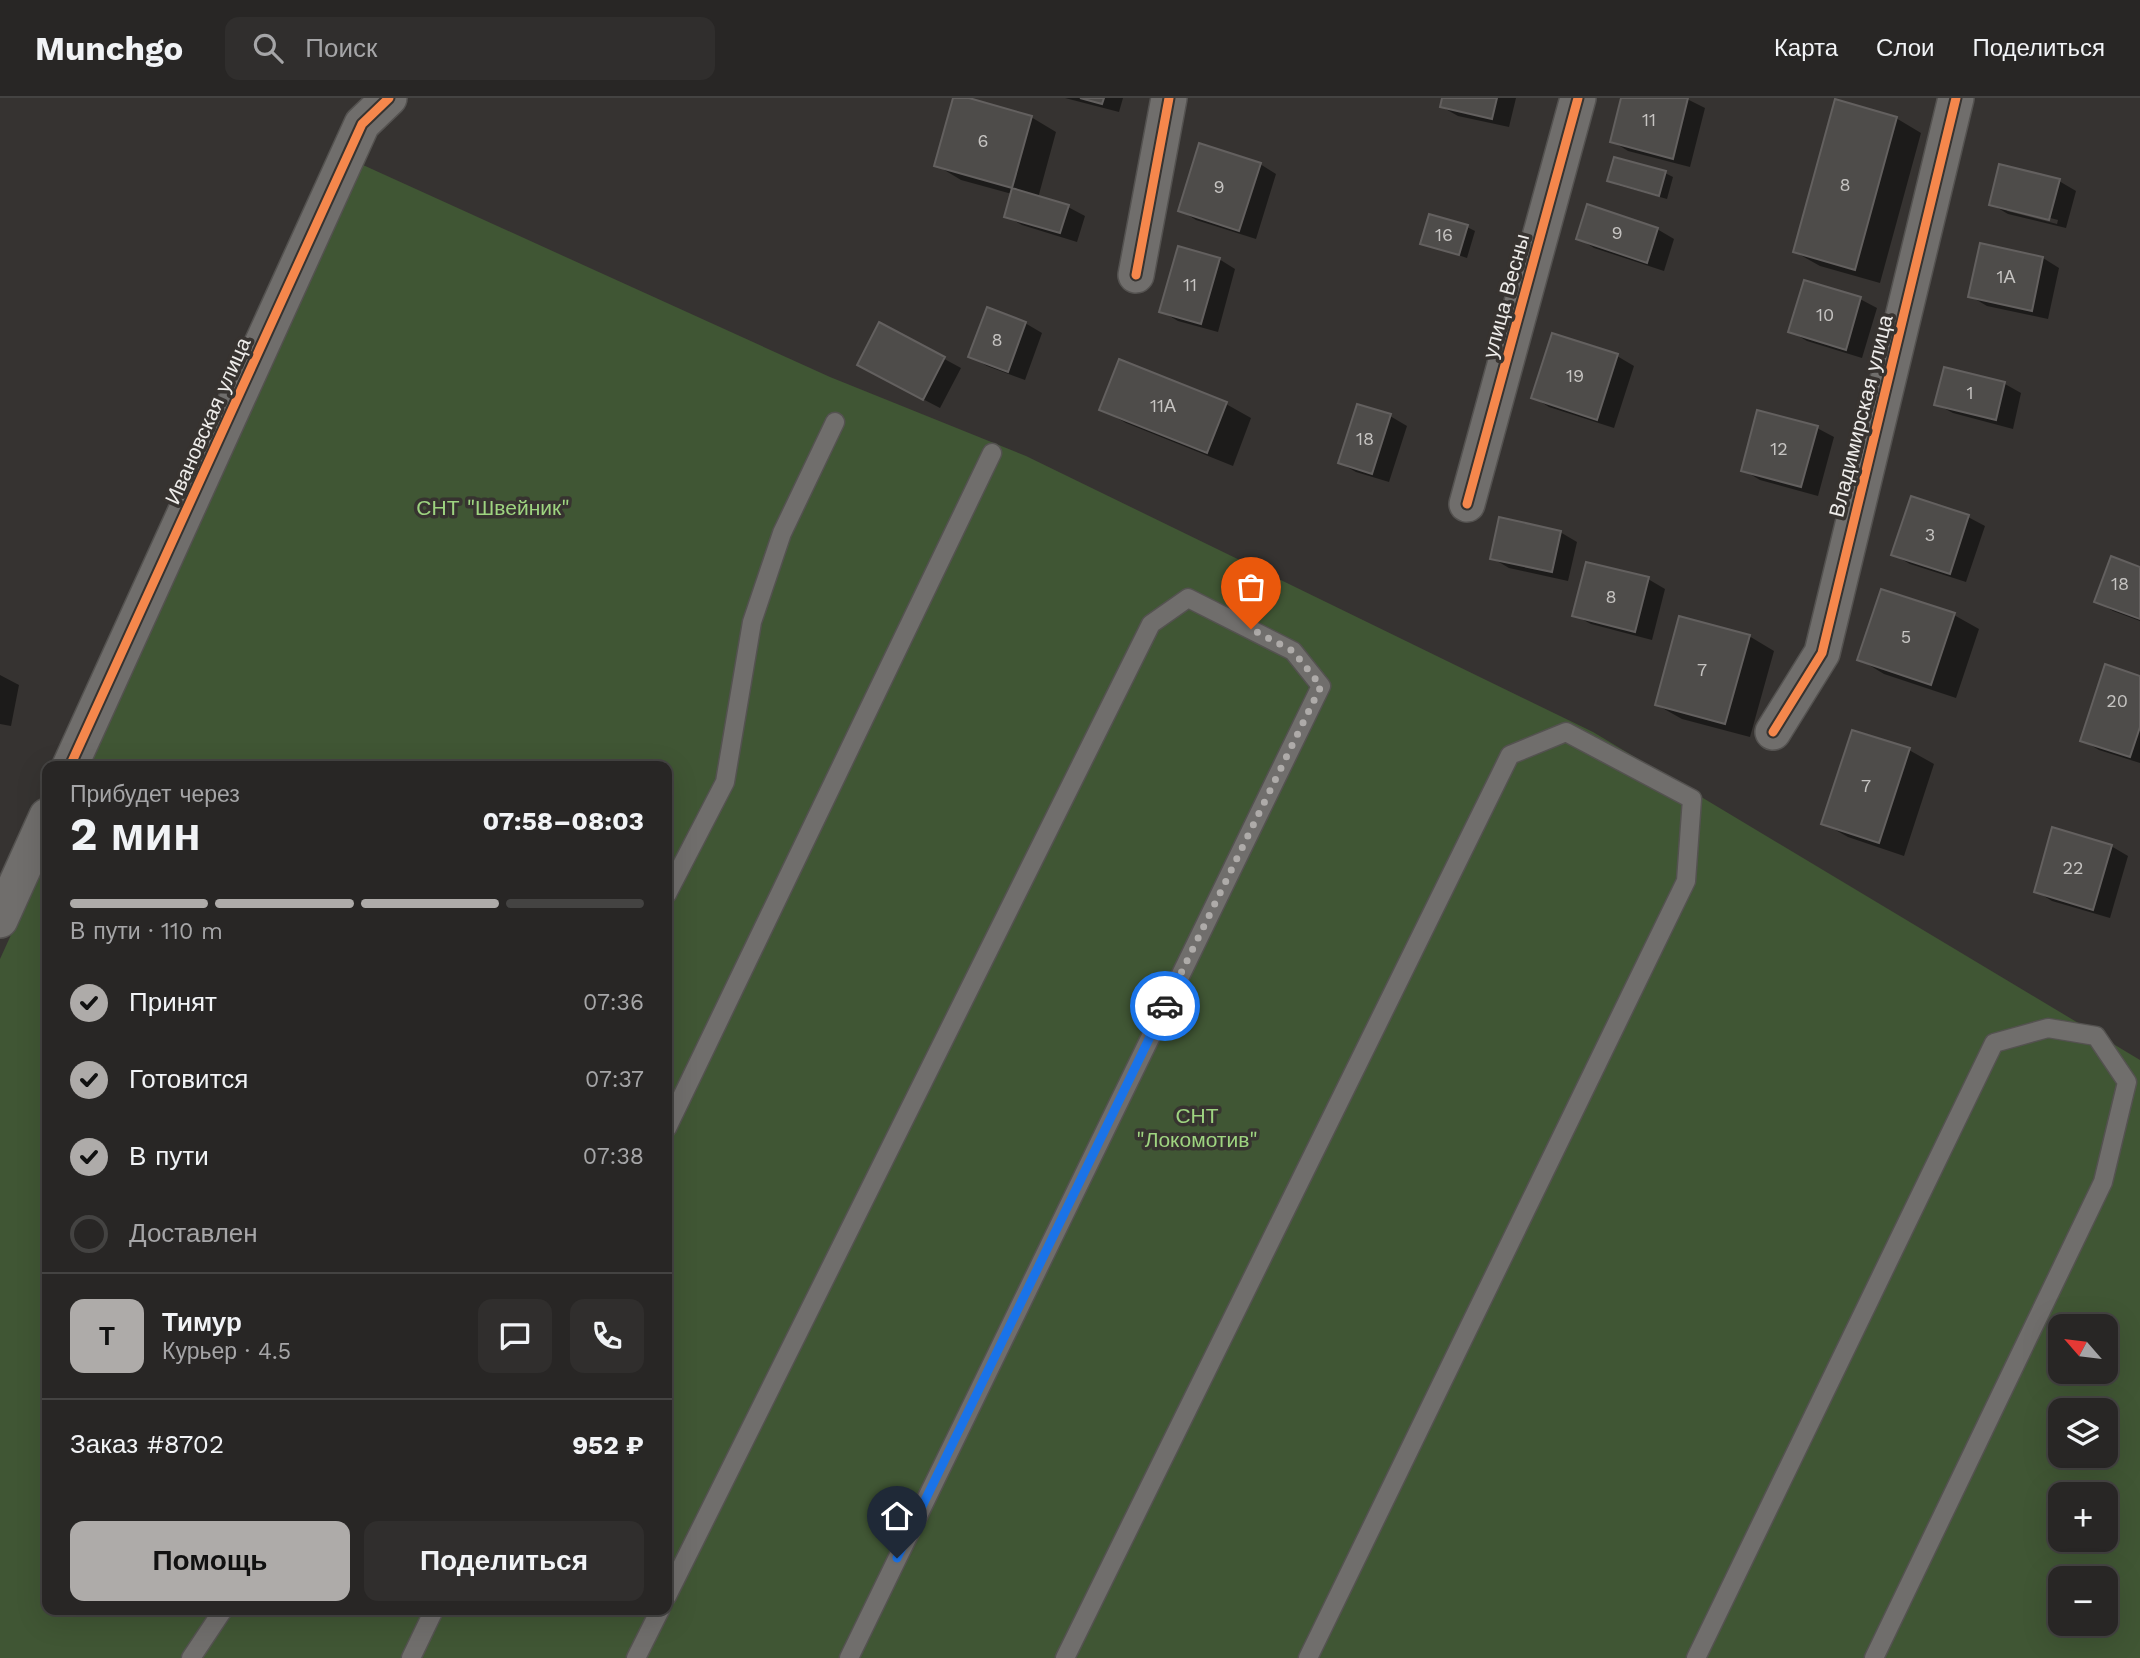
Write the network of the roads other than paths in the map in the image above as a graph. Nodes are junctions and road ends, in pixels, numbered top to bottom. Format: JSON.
{"nodes":[{"id":1,"x":389,"y":98,"type":"edge"},
{"id":2,"x":1169,"y":98,"type":"edge"},
{"id":3,"x":1578,"y":98,"type":"edge"},
{"id":4,"x":1956,"y":98,"type":"edge"},
{"id":5,"x":1136,"y":275,"type":"dead end"},
{"id":6,"x":835,"y":422,"type":"dead end"},
{"id":7,"x":992,"y":453,"type":"dead end"},
{"id":8,"x":1467,"y":504,"type":"dead end"},
{"id":9,"x":1773,"y":732,"type":"dead end"},
{"id":10,"x":72,"y":761,"type":"edge"},
{"id":11,"x":42,"y":827,"type":"edge"},
{"id":12,"x":672,"y":884,"type":"edge"},
{"id":13,"x":0,"y":920,"type":"edge"},
{"id":14,"x":672,"y":1118,"type":"edge"},
{"id":15,"x":672,"y":1586,"type":"edge"},
{"id":16,"x":220,"y":1615,"type":"edge"},
{"id":17,"x":432,"y":1615,"type":"edge"},
{"id":18,"x":658,"y":1615,"type":"edge"},
{"id":19,"x":191,"y":1658,"type":"edge"},
{"id":20,"x":411,"y":1658,"type":"edge"},
{"id":21,"x":636,"y":1658,"type":"edge"},
{"id":22,"x":849,"y":1658,"type":"edge"},
{"id":23,"x":1065,"y":1658,"type":"edge"},
{"id":24,"x":1308,"y":1658,"type":"edge"},
{"id":25,"x":1696,"y":1658,"type":"edge"},
{"id":26,"x":1874,"y":1658,"type":"edge"}],
"edges":[{"from":1,"to":10,"type":"street","name":"Ивановская улица"},
{"from":2,"to":5,"type":"street"},
{"from":3,"to":8,"type":"street","name":"улица Весны"},
{"from":4,"to":9,"type":"street","name":"Владимирская улица"},
{"from":6,"to":12,"type":"lane"},
{"from":7,"to":14,"type":"lane"},
{"from":11,"to":13,"type":"street"},
{"from":15,"to":22,"type":"lane"},
{"from":16,"to":19,"type":"lane"},
{"from":17,"to":20,"type":"lane"},
{"from":18,"to":21,"type":"lane"},
{"from":23,"to":24,"type":"lane"},
{"from":25,"to":26,"type":"lane"}]}
